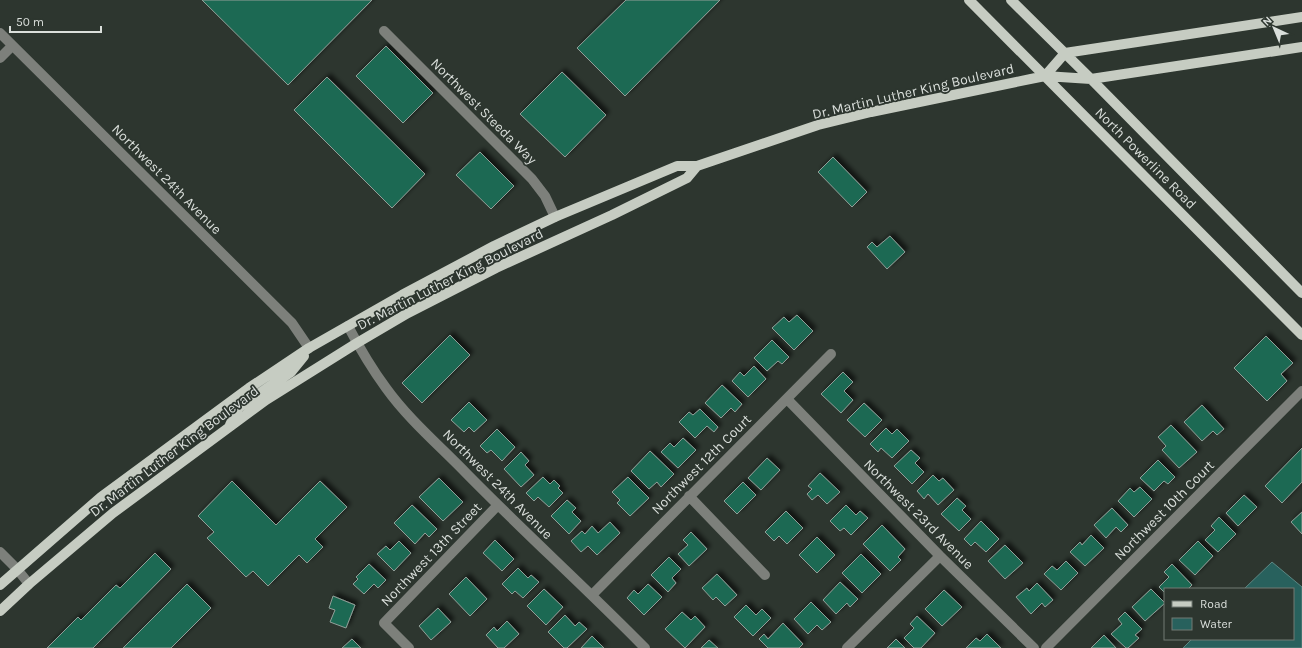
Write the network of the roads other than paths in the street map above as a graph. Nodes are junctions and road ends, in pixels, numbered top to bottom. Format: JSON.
{"nodes":[{"id":1,"x":969,"y":0,"type":"edge"},
{"id":2,"x":1011,"y":0,"type":"edge"},
{"id":3,"x":1302,"y":17,"type":"edge"},
{"id":4,"x":384,"y":31,"type":"dead end"},
{"id":5,"x":0,"y":33,"type":"edge"},
{"id":6,"x":12,"y":46,"type":"junction"},
{"id":7,"x":1302,"y":47,"type":"edge"},
{"id":8,"x":1065,"y":53,"type":"junction"},
{"id":9,"x":0,"y":58,"type":"edge"},
{"id":10,"x":1045,"y":76,"type":"junction"},
{"id":11,"x":1091,"y":79,"type":"junction"},
{"id":12,"x":697,"y":166,"type":"junction"},
{"id":13,"x":555,"y":217,"type":"junction"},
{"id":14,"x":1302,"y":293,"type":"edge"},
{"id":15,"x":348,"y":326,"type":"junction"},
{"id":16,"x":1302,"y":335,"type":"edge"},
{"id":17,"x":357,"y":343,"type":"junction"},
{"id":18,"x":309,"y":348,"type":"junction"},
{"id":19,"x":831,"y":354,"type":"dead end"},
{"id":20,"x":1302,"y":391,"type":"edge"},
{"id":21,"x":787,"y":399,"type":"junction"},
{"id":22,"x":229,"y":427,"type":"junction"},
{"id":23,"x":689,"y":496,"type":"junction"},
{"id":24,"x":498,"y":506,"type":"junction"},
{"id":25,"x":0,"y":552,"type":"edge"},
{"id":26,"x":940,"y":556,"type":"junction"},
{"id":27,"x":17,"y":569,"type":"junction"},
{"id":28,"x":765,"y":575,"type":"dead end"},
{"id":29,"x":29,"y":584,"type":"junction"},
{"id":30,"x":0,"y":585,"type":"edge"},
{"id":31,"x":592,"y":595,"type":"junction"},
{"id":32,"x":0,"y":611,"type":"edge"},
{"id":33,"x":409,"y":648,"type":"edge"},
{"id":34,"x":645,"y":648,"type":"edge"},
{"id":35,"x":847,"y":648,"type":"edge"},
{"id":36,"x":1034,"y":648,"type":"edge"},
{"id":37,"x":1046,"y":648,"type":"edge"}],
"edges":[{"from":1,"to":10,"type":"main road","name":"North Powerline Road"},
{"from":2,"to":8,"type":"main road","name":"North Powerline Road"},
{"from":3,"to":8,"type":"main road"},
{"from":4,"to":13,"type":"street","name":"Northwest Steeda Way"},
{"from":5,"to":6,"type":"street","name":"Northwest 24th Avenue"},
{"from":6,"to":9,"type":"street"},
{"from":6,"to":18,"type":"street","name":"Northwest 24th Avenue"},
{"from":7,"to":11,"type":"main road","name":"Dr. Martin Luther King Boulevard"},
{"from":8,"to":10,"type":"main road"},
{"from":8,"to":11,"type":"main road","name":"North Powerline Road"},
{"from":10,"to":11,"type":"main road","name":"Dr. Martin Luther King Boulevard"},
{"from":10,"to":12,"type":"main road","name":"Dr. Martin Luther King Boulevard"},
{"from":10,"to":16,"type":"main road","name":"North Powerline Road"},
{"from":11,"to":14,"type":"main road","name":"North Powerline Road"},
{"from":12,"to":13,"type":"main road","name":"Dr. Martin Luther King Boulevard"},
{"from":12,"to":17,"type":"main road","name":"Dr. Martin Luther King Boulevard"},
{"from":13,"to":15,"type":"main road","name":"Dr. Martin Luther King Boulevard"},
{"from":15,"to":17,"type":"street","name":"Northwest 24th Avenue"},
{"from":15,"to":18,"type":"main road","name":"Dr. Martin Luther King Boulevard"},
{"from":17,"to":22,"type":"main road","name":"Dr. Martin Luther King Boulevard"},
{"from":17,"to":24,"type":"street","name":"Northwest 24th Avenue"},
{"from":18,"to":22,"type":"main road"},
{"from":18,"to":27,"type":"main road","name":"Dr. Martin Luther King Boulevard"},
{"from":19,"to":21,"type":"street","name":"Northwest 12th Court"},
{"from":20,"to":37,"type":"street","name":"Northwest 10th Court"},
{"from":21,"to":23,"type":"street","name":"Northwest 12th Court"},
{"from":21,"to":26,"type":"street","name":"Northwest 23rd Avenue"},
{"from":22,"to":29,"type":"main road","name":"Dr. Martin Luther King Boulevard"},
{"from":23,"to":28,"type":"street"},
{"from":23,"to":31,"type":"street","name":"Northwest 12th Court"},
{"from":24,"to":31,"type":"street","name":"Northwest 24th Avenue"},
{"from":24,"to":33,"type":"street","name":"Northwest 13th Street"},
{"from":25,"to":27,"type":"street"},
{"from":26,"to":35,"type":"street"},
{"from":26,"to":36,"type":"street","name":"Northwest 23rd Avenue"},
{"from":27,"to":29,"type":"street"},
{"from":27,"to":30,"type":"main road","name":"Dr. Martin Luther King Boulevard"},
{"from":29,"to":32,"type":"main road","name":"Dr. Martin Luther King Boulevard"},
{"from":31,"to":34,"type":"street","name":"Northwest 24th Avenue"}]}
